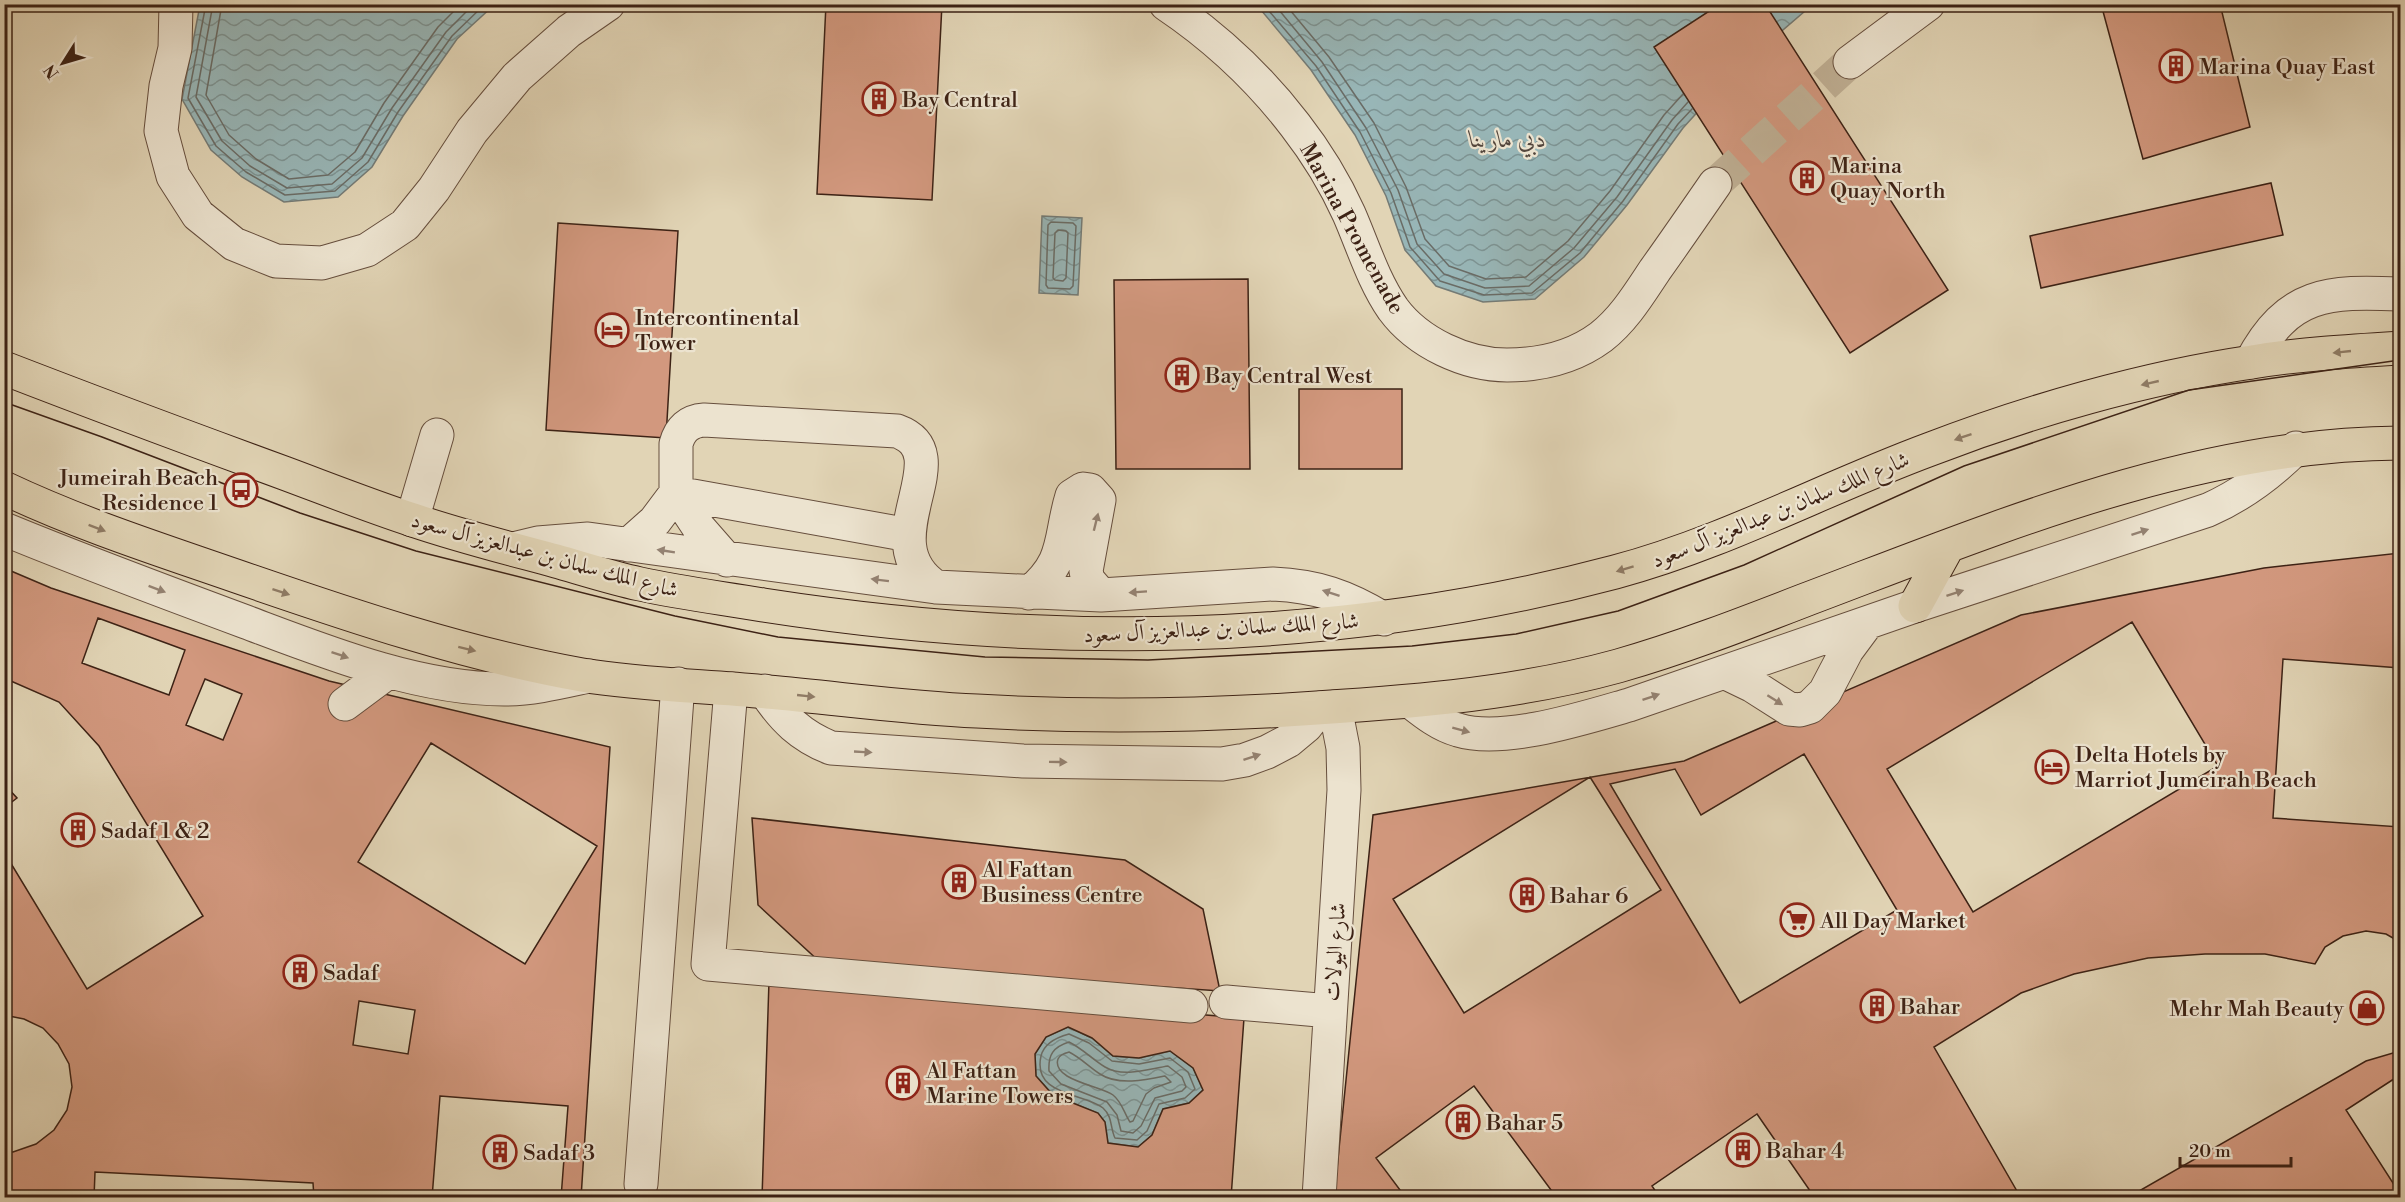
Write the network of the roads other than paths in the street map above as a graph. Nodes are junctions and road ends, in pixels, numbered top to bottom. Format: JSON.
{"nodes":[{"id":1,"x":176,"y":4,"type":"edge"},
{"id":2,"x":608,"y":4,"type":"edge"},
{"id":3,"x":1166,"y":4,"type":"edge"},
{"id":4,"x":1928,"y":4,"type":"edge"},
{"id":5,"x":1850,"y":62,"type":"tunnel mouth"},
{"id":6,"x":1715,"y":184,"type":"tunnel mouth"},
{"id":7,"x":2400,"y":294,"type":"edge"},
{"id":8,"x":2400,"y":348,"type":"edge"},
{"id":9,"x":2251,"y":362,"type":"junction"},
{"id":10,"x":4,"y":368,"type":"edge"},
{"id":11,"x":437,"y":435,"type":"dead end"},
{"id":12,"x":2400,"y":443,"type":"edge"},
{"id":13,"x":2296,"y":448,"type":"junction"},
{"id":14,"x":4,"y":488,"type":"edge"},
{"id":15,"x":676,"y":493,"type":"junction"},
{"id":16,"x":412,"y":520,"type":"junction"},
{"id":17,"x":4,"y":529,"type":"edge"},
{"id":18,"x":909,"y":535,"type":"junction"},
{"id":19,"x":628,"y":545,"type":"junction"},
{"id":20,"x":1948,"y":546,"type":"junction"},
{"id":21,"x":513,"y":549,"type":"junction"},
{"id":22,"x":727,"y":560,"type":"junction"},
{"id":23,"x":936,"y":587,"type":"junction"},
{"id":24,"x":1029,"y":593,"type":"junction"},
{"id":25,"x":1101,"y":595,"type":"junction"},
{"id":26,"x":1915,"y":606,"type":"junction"},
{"id":27,"x":1384,"y":619,"type":"junction"},
{"id":28,"x":1867,"y":624,"type":"junction"},
{"id":29,"x":388,"y":672,"type":"junction"},
{"id":30,"x":1724,"y":672,"type":"junction"},
{"id":31,"x":589,"y":676,"type":"junction"},
{"id":32,"x":678,"y":684,"type":"junction"},
{"id":33,"x":731,"y":689,"type":"junction"},
{"id":34,"x":765,"y":691,"type":"junction"},
{"id":35,"x":1411,"y":702,"type":"junction"},
{"id":36,"x":345,"y":704,"type":"dead end"},
{"id":37,"x":1328,"y":707,"type":"junction"},
{"id":38,"x":1226,"y":1002,"type":"dead end"},
{"id":39,"x":1191,"y":1006,"type":"dead end"},
{"id":40,"x":1330,"y":1011,"type":"junction"},
{"id":41,"x":641,"y":1184,"type":"dead end"},
{"id":42,"x":1319,"y":1197,"type":"edge"}],
"edges":[{"from":1,"to":2,"type":"street"},
{"from":3,"to":6,"type":"street","name":"Marina Promenade"},
{"from":4,"to":5,"type":"street"},
{"from":7,"to":9,"type":"street"},
{"from":8,"to":9,"type":"main road","name":"شارع الملك سلمان بن عبدالعزيز آل سعود","one_way":true},
{"from":9,"to":27,"type":"main road","name":"شارع الملك سلمان بن عبدالعزيز آل سعود","one_way":true},
{"from":10,"to":16,"type":"main road","name":"شارع الملك سلمان بن عبدالعزيز آل سعود"},
{"from":11,"to":16,"type":"street"},
{"from":12,"to":13,"type":"main road"},
{"from":13,"to":20,"type":"main road"},
{"from":26,"to":13,"type":"street","one_way":true},
{"from":14,"to":31,"type":"main road","one_way":true},
{"from":15,"to":18,"type":"street"},
{"from":15,"to":18,"type":"street"},
{"from":15,"to":19,"type":"street"},
{"from":15,"to":22,"type":"street"},
{"from":16,"to":21,"type":"main road","name":"شارع الملك سلمان بن عبدالعزيز آل سعود"},
{"from":17,"to":29,"type":"street","one_way":true},
{"from":18,"to":23,"type":"street"},
{"from":19,"to":21,"type":"street"},
{"from":22,"to":19,"type":"street","one_way":true},
{"from":20,"to":26,"type":"main road"},
{"from":20,"to":35,"type":"main road"},
{"from":21,"to":27,"type":"main road","name":"شارع الملك سلمان بن عبدالعزيز آل سعود"},
{"from":23,"to":22,"type":"street","one_way":true},
{"from":23,"to":24,"type":"street"},
{"from":24,"to":25,"type":"street"},
{"from":25,"to":24,"type":"street","one_way":true},
{"from":27,"to":25,"type":"street","one_way":true},
{"from":26,"to":28,"type":"street"},
{"from":28,"to":30,"type":"street"},
{"from":30,"to":28,"type":"street","one_way":true},
{"from":29,"to":31,"type":"street"},
{"from":29,"to":36,"type":"street"},
{"from":35,"to":30,"type":"street","one_way":true},
{"from":31,"to":32,"type":"main road"},
{"from":32,"to":33,"type":"main road"},
{"from":32,"to":41,"type":"street"},
{"from":33,"to":34,"type":"main road"},
{"from":33,"to":39,"type":"street"},
{"from":34,"to":37,"type":"main road","one_way":true},
{"from":34,"to":37,"type":"street","one_way":true},
{"from":35,"to":37,"type":"main road"},
{"from":37,"to":40,"type":"street","name":"شارع اليولات"},
{"from":38,"to":40,"type":"street"},
{"from":40,"to":42,"type":"street","name":"شارع اليولات"}]}
